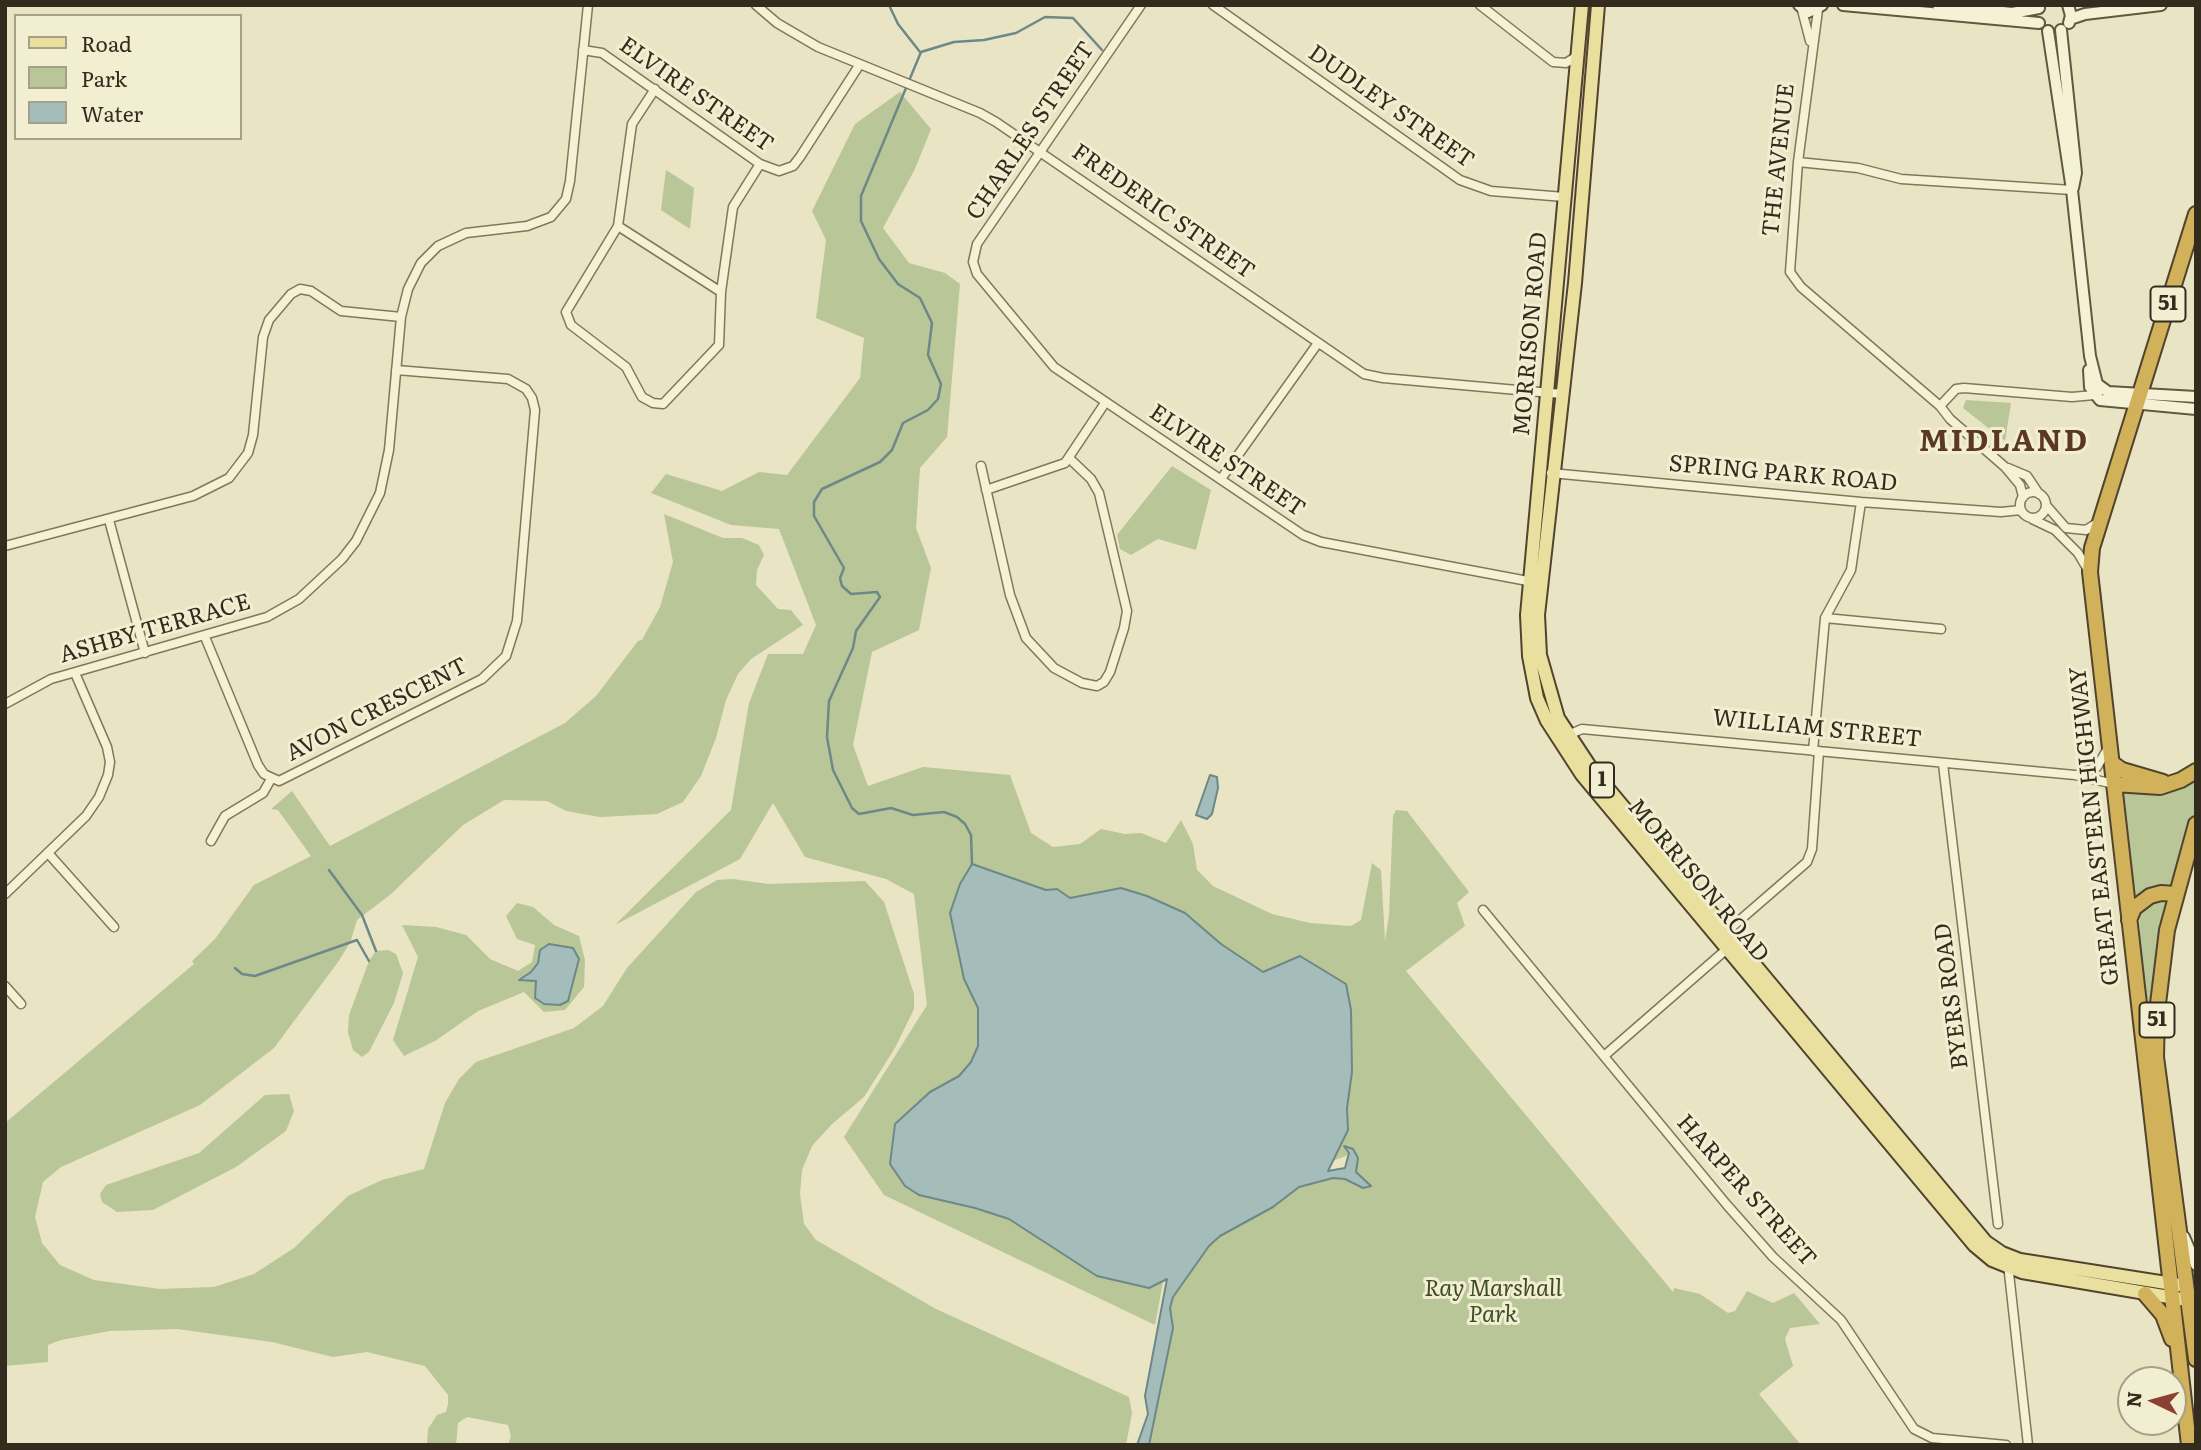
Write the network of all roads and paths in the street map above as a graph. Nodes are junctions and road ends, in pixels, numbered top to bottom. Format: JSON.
{"nodes":[{"id":1,"x":588,"y":5,"type":"edge"},
{"id":2,"x":756,"y":5,"type":"edge"},
{"id":3,"x":1141,"y":5,"type":"edge"},
{"id":4,"x":1213,"y":5,"type":"edge"},
{"id":5,"x":1480,"y":5,"type":"edge"},
{"id":6,"x":1582,"y":5,"type":"edge"},
{"id":7,"x":1598,"y":5,"type":"edge"},
{"id":8,"x":1843,"y":5,"type":"edge"},
{"id":9,"x":1938,"y":5,"type":"edge"},
{"id":10,"x":2068,"y":5,"type":"edge"},
{"id":11,"x":2161,"y":5,"type":"edge"},
{"id":12,"x":2143,"y":6,"type":"edge"},
{"id":13,"x":1823,"y":7,"type":"edge"},
{"id":14,"x":2040,"y":7,"type":"edge"},
{"id":15,"x":1800,"y":8,"type":"edge"},
{"id":16,"x":2070,"y":19,"type":"junction"},
{"id":17,"x":2044,"y":27,"type":"junction"},
{"id":18,"x":2061,"y":30,"type":"junction"},
{"id":19,"x":1811,"y":44,"type":"junction"},
{"id":20,"x":583,"y":51,"type":"junction"},
{"id":21,"x":1578,"y":55,"type":"junction"},
{"id":22,"x":860,"y":64,"type":"junction"},
{"id":23,"x":655,"y":89,"type":"junction"},
{"id":24,"x":1039,"y":150,"type":"junction"},
{"id":25,"x":1798,"y":162,"type":"junction"},
{"id":26,"x":760,"y":164,"type":"junction"},
{"id":27,"x":2072,"y":190,"type":"junction"},
{"id":28,"x":1564,"y":197,"type":"junction"},
{"id":29,"x":2196,"y":215,"type":"edge"},
{"id":30,"x":618,"y":226,"type":"junction"},
{"id":31,"x":977,"y":244,"type":"joint"},
{"id":32,"x":721,"y":292,"type":"junction"},
{"id":33,"x":401,"y":317,"type":"junction"},
{"id":34,"x":1318,"y":343,"type":"junction"},
{"id":35,"x":396,"y":370,"type":"junction"},
{"id":36,"x":2098,"y":392,"type":"junction"},
{"id":37,"x":1547,"y":393,"type":"junction"},
{"id":38,"x":1562,"y":394,"type":"junction"},
{"id":39,"x":2196,"y":397,"type":"edge"},
{"id":40,"x":2138,"y":399,"type":"junction"},
{"id":41,"x":1105,"y":403,"type":"junction"},
{"id":42,"x":1940,"y":405,"type":"junction"},
{"id":43,"x":2196,"y":409,"type":"edge"},
{"id":44,"x":1069,"y":458,"type":"junction"},
{"id":45,"x":981,"y":466,"type":"dead end"},
{"id":46,"x":2005,"y":467,"type":"junction"},
{"id":47,"x":1547,"y":473,"type":"junction"},
{"id":48,"x":1221,"y":479,"type":"junction"},
{"id":49,"x":986,"y":490,"type":"junction"},
{"id":50,"x":2039,"y":494,"type":"junction"},
{"id":51,"x":2023,"y":497,"type":"junction"},
{"id":52,"x":1861,"y":502,"type":"junction"},
{"id":53,"x":2046,"y":505,"type":"junction"},
{"id":54,"x":2021,"y":510,"type":"junction"},
{"id":55,"x":2032,"y":519,"type":"junction"},
{"id":56,"x":109,"y":520,"type":"junction"},
{"id":57,"x":2101,"y":521,"type":"junction"},
{"id":58,"x":5,"y":546,"type":"edge"},
{"id":59,"x":2090,"y":572,"type":"junction"},
{"id":60,"x":1536,"y":582,"type":"junction"},
{"id":61,"x":1825,"y":618,"type":"junction"},
{"id":62,"x":1941,"y":629,"type":"dead end"},
{"id":63,"x":205,"y":636,"type":"junction"},
{"id":64,"x":145,"y":653,"type":"junction"},
{"id":65,"x":75,"y":673,"type":"junction"},
{"id":66,"x":5,"y":704,"type":"edge"},
{"id":67,"x":1562,"y":738,"type":"junction"},
{"id":68,"x":2110,"y":744,"type":"junction"},
{"id":69,"x":1816,"y":751,"type":"junction"},
{"id":70,"x":2112,"y":763,"type":"junction"},
{"id":71,"x":1943,"y":764,"type":"junction"},
{"id":72,"x":2196,"y":771,"type":"edge"},
{"id":73,"x":2075,"y":775,"type":"junction"},
{"id":74,"x":271,"y":779,"type":"junction"},
{"id":75,"x":2175,"y":783,"type":"junction"},
{"id":76,"x":2113,"y":784,"type":"junction"},
{"id":77,"x":2196,"y":824,"type":"edge"},
{"id":78,"x":211,"y":841,"type":"dead end"},
{"id":79,"x":48,"y":853,"type":"junction"},
{"id":80,"x":5,"y":894,"type":"edge"},
{"id":81,"x":2176,"y":894,"type":"junction"},
{"id":82,"x":1483,"y":911,"type":"dead end"},
{"id":83,"x":2128,"y":922,"type":"junction"},
{"id":84,"x":114,"y":926,"type":"dead end"},
{"id":85,"x":1727,"y":940,"type":"junction"},
{"id":86,"x":5,"y":986,"type":"edge"},
{"id":87,"x":21,"y":1004,"type":"dead end"},
{"id":88,"x":1604,"y":1056,"type":"junction"},
{"id":89,"x":1998,"y":1224,"type":"dead end"},
{"id":90,"x":2180,"y":1228,"type":"junction"},
{"id":91,"x":2008,"y":1262,"type":"junction"},
{"id":92,"x":2196,"y":1265,"type":"edge"},
{"id":93,"x":2172,"y":1291,"type":"junction"},
{"id":94,"x":2145,"y":1294,"type":"junction"},
{"id":95,"x":2192,"y":1294,"type":"edge"},
{"id":96,"x":2194,"y":1335,"type":"edge"},
{"id":97,"x":2179,"y":1352,"type":"junction"},
{"id":98,"x":2196,"y":1359,"type":"edge"},
{"id":99,"x":1951,"y":1442,"type":"edge"},
{"id":100,"x":2006,"y":1445,"type":"edge"},
{"id":101,"x":2028,"y":1445,"type":"edge"},
{"id":102,"x":2189,"y":1445,"type":"edge"}],
"edges":[{"from":1,"to":20,"type":"street"},
{"from":2,"to":22,"type":"street","name":"FREDERIC STREET"},
{"from":3,"to":24,"type":"street","name":"CHARLES STREET"},
{"from":4,"to":28,"type":"street","name":"DUDLEY STREET"},
{"from":5,"to":21,"type":"street"},
{"from":6,"to":21,"type":"main road","name":"MORRISON ROAD","number":"1"},
{"from":7,"to":38,"type":"main road","name":"MORRISON ROAD","number":"1"},
{"from":8,"to":17,"type":"street"},
{"from":9,"to":14,"type":"street"},
{"from":10,"to":16,"type":"street"},
{"from":11,"to":12,"type":"street"},
{"from":12,"to":16,"type":"street"},
{"from":13,"to":15,"type":"street"},
{"from":13,"to":19,"type":"street","name":"THE AVENUE"},
{"from":14,"to":17,"type":"street"},
{"from":15,"to":19,"type":"street","name":"THE AVENUE"},
{"from":16,"to":18,"type":"street"},
{"from":17,"to":18,"type":"street"},
{"from":17,"to":27,"type":"street"},
{"from":18,"to":27,"type":"street"},
{"from":19,"to":25,"type":"street","name":"THE AVENUE"},
{"from":20,"to":23,"type":"street","name":"ELVIRE STREET"},
{"from":20,"to":33,"type":"street","name":"ASHBY TERRACE"},
{"from":21,"to":28,"type":"main road","name":"MORRISON ROAD","number":"1"},
{"from":22,"to":24,"type":"street","name":"FREDERIC STREET"},
{"from":22,"to":26,"type":"street","name":"ELVIRE STREET"},
{"from":23,"to":26,"type":"street","name":"ELVIRE STREET"},
{"from":23,"to":30,"type":"street"},
{"from":24,"to":31,"type":"street","name":"CHARLES STREET"},
{"from":24,"to":34,"type":"street","name":"FREDERIC STREET"},
{"from":25,"to":27,"type":"street"},
{"from":25,"to":42,"type":"street","name":"THE AVENUE"},
{"from":26,"to":32,"type":"street"},
{"from":27,"to":36,"type":"street"},
{"from":28,"to":37,"type":"main road","name":"MORRISON ROAD","number":"1"},
{"from":29,"to":40,"type":"highway","name":"GREAT EASTERN HIGHWAY","number":"51"},
{"from":30,"to":32,"type":"street"},
{"from":30,"to":32,"type":"street"},
{"from":31,"to":41,"type":"street","name":"ELVIRE STREET"},
{"from":33,"to":35,"type":"street","name":"ASHBY TERRACE"},
{"from":33,"to":56,"type":"street"},
{"from":34,"to":37,"type":"street","name":"FREDERIC STREET"},
{"from":34,"to":48,"type":"street"},
{"from":35,"to":63,"type":"street","name":"ASHBY TERRACE"},
{"from":35,"to":74,"type":"street","name":"AVON CRESCENT"},
{"from":36,"to":40,"type":"street"},
{"from":36,"to":42,"type":"street"},
{"from":37,"to":38,"type":"street","name":"FREDERIC STREET"},
{"from":37,"to":47,"type":"main road","name":"MORRISON ROAD","number":"1"},
{"from":38,"to":47,"type":"main road","name":"MORRISON ROAD","number":"1"},
{"from":39,"to":40,"type":"street"},
{"from":40,"to":43,"type":"street"},
{"from":40,"to":57,"type":"highway","name":"GREAT EASTERN HIGHWAY","number":"51"},
{"from":41,"to":44,"type":"street"},
{"from":41,"to":48,"type":"street","name":"ELVIRE STREET"},
{"from":42,"to":46,"type":"street"},
{"from":44,"to":49,"type":"street"},
{"from":44,"to":49,"type":"street"},
{"from":45,"to":49,"type":"street"},
{"from":46,"to":50,"type":"street"},
{"from":46,"to":51,"type":"street"},
{"from":47,"to":52,"type":"street","name":"SPRING PARK ROAD"},
{"from":47,"to":60,"type":"main road","name":"MORRISON ROAD","number":"1"},
{"from":48,"to":60,"type":"street","name":"ELVIRE STREET"},
{"from":50,"to":51,"type":"street"},
{"from":50,"to":53,"type":"street"},
{"from":51,"to":54,"type":"street"},
{"from":52,"to":54,"type":"street","name":"SPRING PARK ROAD"},
{"from":52,"to":61,"type":"street"},
{"from":53,"to":55,"type":"street"},
{"from":53,"to":57,"type":"street"},
{"from":54,"to":55,"type":"street"},
{"from":55,"to":59,"type":"street"},
{"from":56,"to":58,"type":"street"},
{"from":56,"to":64,"type":"street"},
{"from":57,"to":59,"type":"highway","name":"GREAT EASTERN HIGHWAY","number":"51"},
{"from":59,"to":68,"type":"highway","name":"GREAT EASTERN HIGHWAY","number":"51"},
{"from":60,"to":67,"type":"main road","name":"MORRISON ROAD","number":"1"},
{"from":61,"to":62,"type":"street"},
{"from":61,"to":69,"type":"street"},
{"from":63,"to":64,"type":"street","name":"ASHBY TERRACE"},
{"from":63,"to":74,"type":"street","name":"AVON CRESCENT"},
{"from":64,"to":65,"type":"street","name":"ASHBY TERRACE"},
{"from":65,"to":66,"type":"street","name":"ASHBY TERRACE"},
{"from":65,"to":79,"type":"street"},
{"from":67,"to":69,"type":"street","name":"WILLIAM STREET"},
{"from":67,"to":85,"type":"main road","name":"MORRISON ROAD","number":"1"},
{"from":68,"to":70,"type":"highway","name":"GREAT EASTERN HIGHWAY","number":"51"},
{"from":68,"to":73,"type":"street"},
{"from":69,"to":71,"type":"street","name":"WILLIAM STREET"},
{"from":69,"to":85,"type":"street"},
{"from":70,"to":75,"type":"highway"},
{"from":70,"to":76,"type":"highway","name":"GREAT EASTERN HIGHWAY","number":"51"},
{"from":71,"to":73,"type":"street","name":"WILLIAM STREET"},
{"from":71,"to":89,"type":"street","name":"BYERS ROAD"},
{"from":72,"to":75,"type":"highway","name":"WILLIAM STREET"},
{"from":73,"to":76,"type":"street","name":"WILLIAM STREET"},
{"from":74,"to":78,"type":"street"},
{"from":75,"to":76,"type":"highway","name":"WILLIAM STREET"},
{"from":76,"to":83,"type":"highway","name":"GREAT EASTERN HIGHWAY","number":"51"},
{"from":77,"to":81,"type":"highway","number":"51"},
{"from":79,"to":80,"type":"street"},
{"from":79,"to":84,"type":"street"},
{"from":81,"to":83,"type":"highway"},
{"from":81,"to":90,"type":"highway","number":"51"},
{"from":82,"to":88,"type":"street","name":"HARPER STREET"},
{"from":83,"to":93,"type":"highway","name":"GREAT EASTERN HIGHWAY","number":"51"},
{"from":85,"to":88,"type":"street"},
{"from":85,"to":91,"type":"main road","name":"MORRISON ROAD","number":"1"},
{"from":86,"to":87,"type":"street"},
{"from":88,"to":99,"type":"street","name":"HARPER STREET"},
{"from":90,"to":92,"type":"street"},
{"from":90,"to":95,"type":"highway","number":"51"},
{"from":91,"to":93,"type":"main road","name":"MORRISON ROAD","number":"1"},
{"from":91,"to":94,"type":"main road","name":"MORRISON ROAD","number":"1"},
{"from":91,"to":101,"type":"street"},
{"from":93,"to":94,"type":"main road","name":"MORRISON ROAD","number":"1"},
{"from":93,"to":95,"type":"main road","name":"MORRISON ROAD","number":"1"},
{"from":93,"to":97,"type":"highway","name":"GREAT EASTERN HIGHWAY"},
{"from":94,"to":97,"type":"highway"},
{"from":95,"to":96,"type":"highway"},
{"from":96,"to":98,"type":"highway"},
{"from":97,"to":102,"type":"highway","name":"GREAT EASTERN HIGHWAY"},
{"from":99,"to":100,"type":"street","name":"HARPER STREET"}]}
